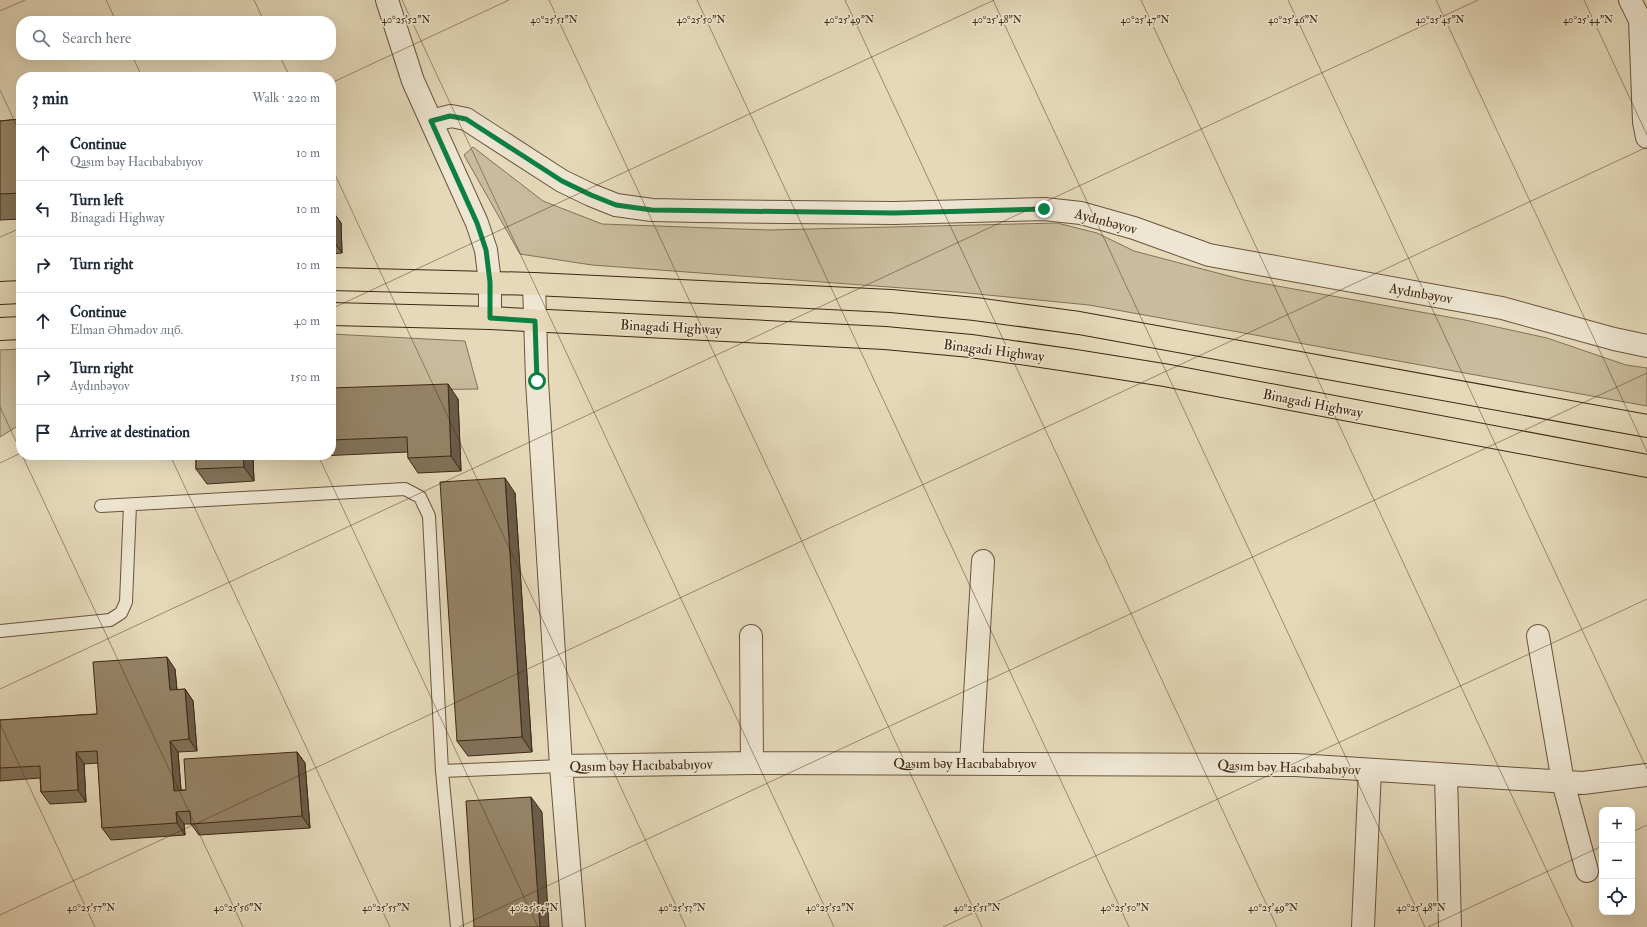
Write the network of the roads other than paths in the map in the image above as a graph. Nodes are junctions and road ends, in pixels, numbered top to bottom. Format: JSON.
{"nodes":[{"id":1,"x":387,"y":0,"type":"edge"},
{"id":2,"x":1630,"y":0,"type":"edge"},
{"id":3,"x":431,"y":121,"type":"junction"},
{"id":4,"x":1647,"y":137,"type":"edge"},
{"id":5,"x":336,"y":279,"type":"edge"},
{"id":6,"x":490,"y":282,"type":"junction"},
{"id":7,"x":534,"y":284,"type":"junction"},
{"id":8,"x":16,"y":292,"type":"edge"},
{"id":9,"x":0,"y":293,"type":"edge"},
{"id":10,"x":336,"y":314,"type":"edge"},
{"id":11,"x":490,"y":318,"type":"junction"},
{"id":12,"x":535,"y":321,"type":"junction"},
{"id":13,"x":16,"y":328,"type":"edge"},
{"id":14,"x":0,"y":329,"type":"edge"},
{"id":15,"x":1647,"y":346,"type":"edge"},
{"id":16,"x":1647,"y":426,"type":"edge"},
{"id":17,"x":1647,"y":466,"type":"edge"},
{"id":18,"x":130,"y":505,"type":"junction"},
{"id":19,"x":101,"y":506,"type":"dead end"},
{"id":20,"x":982,"y":561,"type":"dead end"},
{"id":21,"x":0,"y":631,"type":"edge"},
{"id":22,"x":750,"y":636,"type":"dead end"},
{"id":23,"x":1538,"y":636,"type":"dead end"},
{"id":24,"x":752,"y":763,"type":"junction"},
{"id":25,"x":970,"y":764,"type":"junction"},
{"id":26,"x":561,"y":766,"type":"junction"},
{"id":27,"x":1370,"y":770,"type":"junction"},
{"id":28,"x":442,"y":771,"type":"junction"},
{"id":29,"x":1446,"y":775,"type":"junction"},
{"id":30,"x":1647,"y":775,"type":"edge"},
{"id":31,"x":1563,"y":782,"type":"junction"},
{"id":32,"x":1587,"y":871,"type":"dead end"},
{"id":33,"x":457,"y":927,"type":"edge"},
{"id":34,"x":574,"y":927,"type":"edge"},
{"id":35,"x":1364,"y":927,"type":"edge"},
{"id":36,"x":1450,"y":927,"type":"edge"}],
"edges":[{"from":1,"to":3,"type":"street"},
{"from":2,"to":4,"type":"street"},
{"from":3,"to":6,"type":"street"},
{"from":3,"to":15,"type":"street","name":"Aydınbəyov"},
{"from":5,"to":6,"type":"main road"},
{"from":6,"to":7,"type":"main road"},
{"from":6,"to":11,"type":"street"},
{"from":7,"to":12,"type":"street","name":"Qasım bəy Hacıbababıyov"},
{"from":7,"to":16,"type":"main road"},
{"from":8,"to":9,"type":"main road"},
{"from":10,"to":11,"type":"main road","name":"Binagadi Highway"},
{"from":11,"to":12,"type":"main road","name":"Binagadi Highway"},
{"from":12,"to":17,"type":"main road","name":"Binagadi Highway"},
{"from":12,"to":26,"type":"street","name":"Qasım bəy Hacıbababıyov"},
{"from":13,"to":14,"type":"main road"},
{"from":18,"to":19,"type":"lane"},
{"from":18,"to":21,"type":"lane"},
{"from":18,"to":28,"type":"lane"},
{"from":20,"to":25,"type":"street"},
{"from":22,"to":24,"type":"street"},
{"from":23,"to":31,"type":"street"},
{"from":24,"to":25,"type":"street","name":"Qasım bəy Hacıbababıyov"},
{"from":24,"to":26,"type":"street","name":"Qasım bəy Hacıbababıyov"},
{"from":25,"to":27,"type":"street","name":"Qasım bəy Hacıbababıyov"},
{"from":26,"to":28,"type":"lane"},
{"from":26,"to":34,"type":"street","name":"Qasım bəy Hacıbababıyov"},
{"from":27,"to":29,"type":"street","name":"Qasım bəy Hacıbababıyov"},
{"from":27,"to":35,"type":"street","name":"Qasım bəy Hacıbababıyov"},
{"from":28,"to":33,"type":"lane"},
{"from":29,"to":31,"type":"street","name":"Qasım bəy Hacıbababıyov"},
{"from":29,"to":36,"type":"street"},
{"from":30,"to":31,"type":"street","name":"Qasım bəy Hacıbababıyov"},
{"from":31,"to":32,"type":"street"}]}
